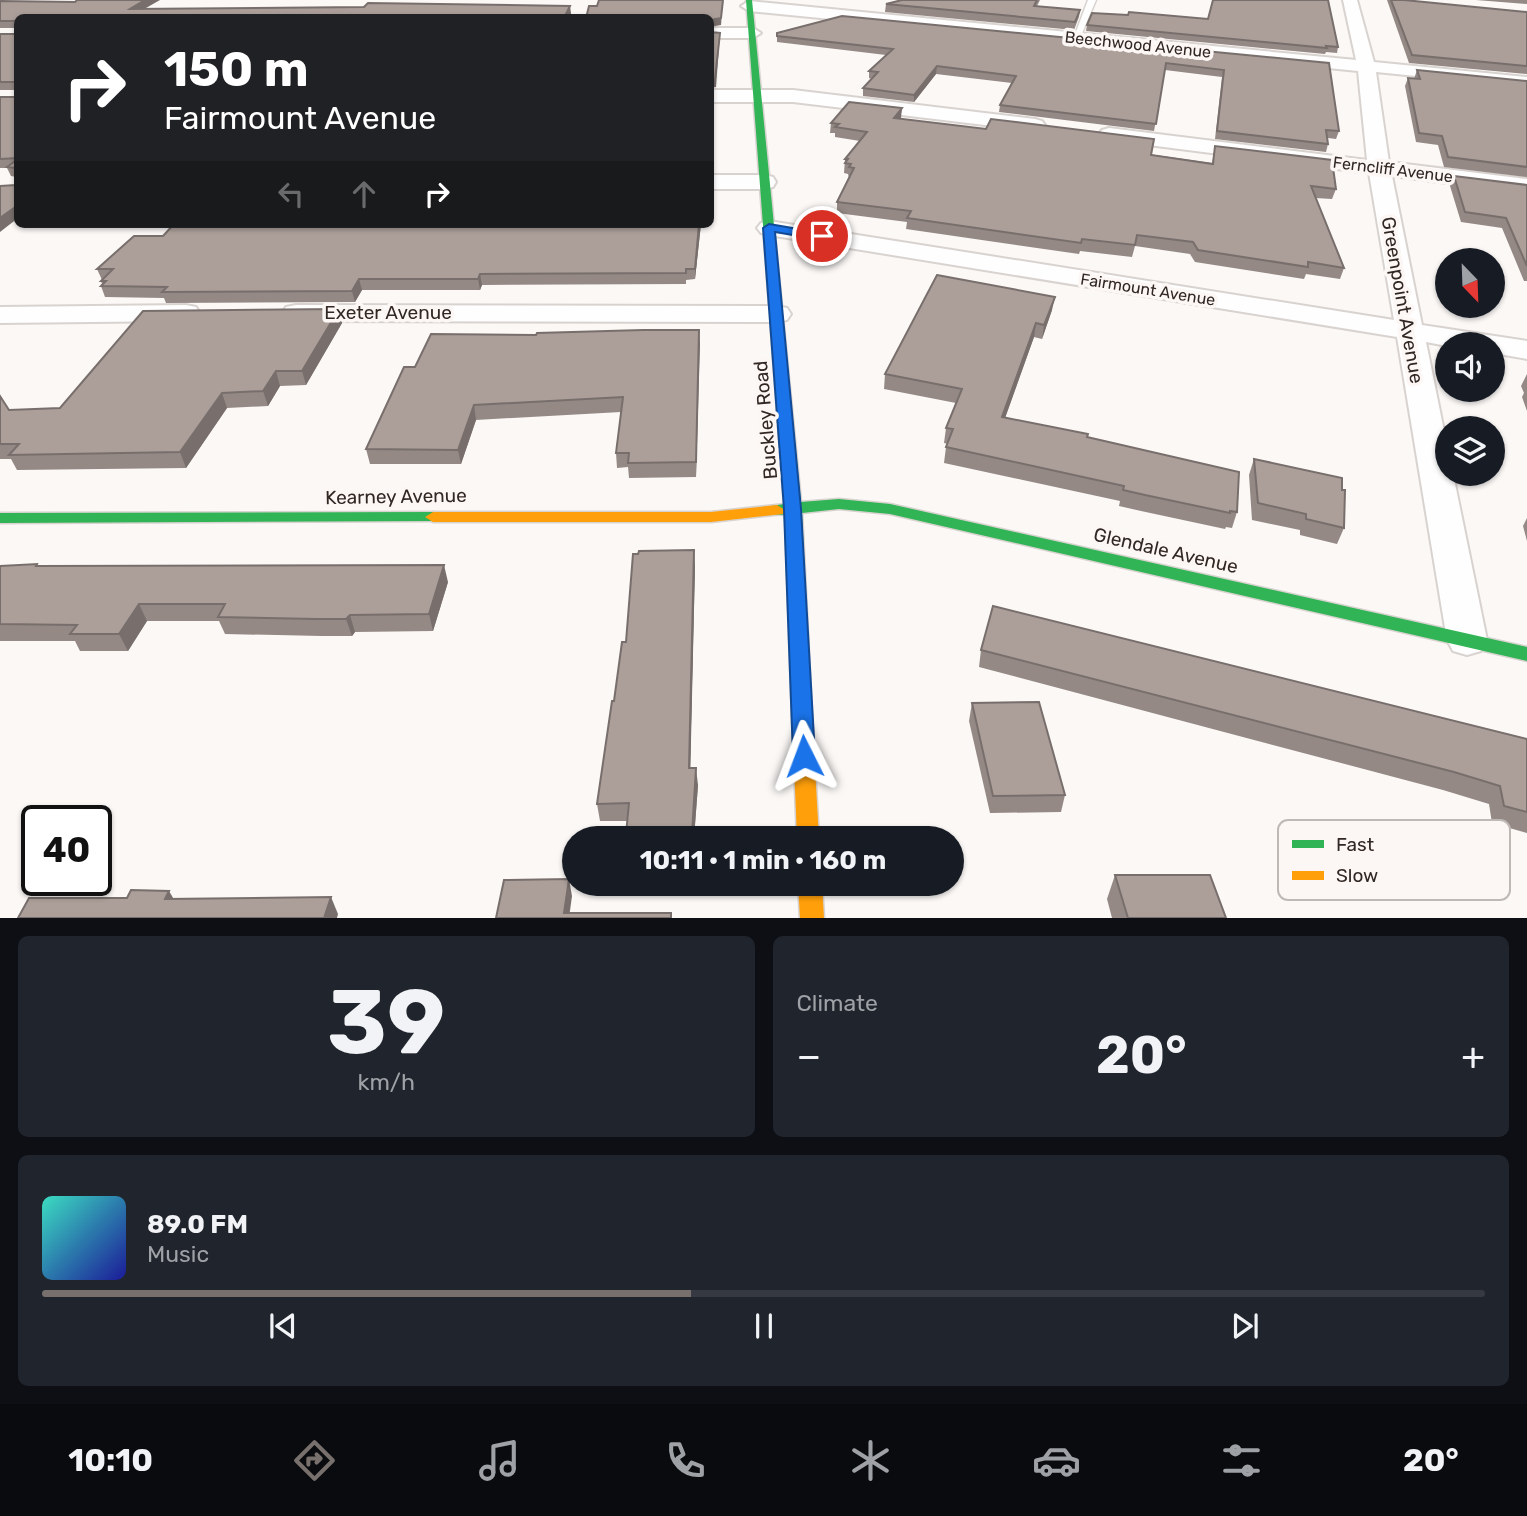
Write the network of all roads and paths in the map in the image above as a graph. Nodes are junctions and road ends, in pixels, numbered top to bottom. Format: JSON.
{"nodes":[{"id":1,"x":1093,"y":0,"type":"edge"},
{"id":2,"x":1350,"y":0,"type":"edge"},
{"id":3,"x":749,"y":3,"type":"edge"},
{"id":4,"x":714,"y":33,"type":"edge"},
{"id":5,"x":753,"y":33,"type":"junction"},
{"id":6,"x":1076,"y":38,"type":"junction"},
{"id":7,"x":1366,"y":66,"type":"junction"},
{"id":8,"x":1527,"y":82,"type":"edge"},
{"id":9,"x":759,"y":95,"type":"junction"},
{"id":10,"x":714,"y":96,"type":"edge"},
{"id":11,"x":1052,"y":127,"type":"edge"},
{"id":12,"x":1093,"y":132,"type":"edge"},
{"id":13,"x":1379,"y":167,"type":"junction"},
{"id":14,"x":714,"y":182,"type":"edge"},
{"id":15,"x":765,"y":182,"type":"junction"},
{"id":16,"x":1527,"y":186,"type":"edge"},
{"id":17,"x":769,"y":228,"type":"junction"},
{"id":18,"x":209,"y":313,"type":"edge"},
{"id":19,"x":265,"y":313,"type":"edge"},
{"id":20,"x":0,"y":314,"type":"edge"},
{"id":21,"x":777,"y":314,"type":"junction"},
{"id":22,"x":1408,"y":331,"type":"junction"},
{"id":23,"x":1527,"y":350,"type":"edge"},
{"id":24,"x":793,"y":509,"type":"junction"},
{"id":25,"x":0,"y":518,"type":"edge"},
{"id":26,"x":1466,"y":640,"type":"junction"},
{"id":27,"x":1527,"y":654,"type":"edge"},
{"id":28,"x":807,"y":826,"type":"edge"},
{"id":29,"x":811,"y":896,"type":"edge"},
{"id":30,"x":812,"y":918,"type":"edge"}],
"edges":[{"from":1,"to":6,"type":"lane"},
{"from":2,"to":7,"type":"street","name":"Greenpoint Avenue"},
{"from":3,"to":5,"type":"street","name":"Buckley Road"},
{"from":3,"to":6,"type":"street","name":"Beechwood Avenue"},
{"from":4,"to":5,"type":"street"},
{"from":5,"to":9,"type":"street","name":"Buckley Road"},
{"from":6,"to":7,"type":"street","name":"Beechwood Avenue"},
{"from":7,"to":8,"type":"street","name":"Beechwood Avenue"},
{"from":7,"to":13,"type":"street","name":"Greenpoint Avenue"},
{"from":9,"to":10,"type":"street"},
{"from":9,"to":11,"type":"street"},
{"from":9,"to":15,"type":"street","name":"Buckley Road"},
{"from":12,"to":13,"type":"street","name":"Ferncliff Avenue"},
{"from":13,"to":16,"type":"street","name":"Ferncliff Avenue"},
{"from":13,"to":22,"type":"street","name":"Greenpoint Avenue"},
{"from":14,"to":15,"type":"street"},
{"from":15,"to":17,"type":"street","name":"Buckley Road"},
{"from":17,"to":21,"type":"street","name":"Buckley Road"},
{"from":17,"to":22,"type":"street","name":"Fairmount Avenue"},
{"from":18,"to":20,"type":"street"},
{"from":19,"to":21,"type":"street","name":"Exeter Avenue"},
{"from":21,"to":24,"type":"street","name":"Buckley Road"},
{"from":22,"to":23,"type":"street","name":"Fairmount Avenue"},
{"from":22,"to":26,"type":"street","name":"Greenpoint Avenue"},
{"from":24,"to":25,"type":"street","name":"Kearney Avenue"},
{"from":24,"to":26,"type":"street","name":"Glendale Avenue"},
{"from":24,"to":28,"type":"street","name":"Buckley Road"},
{"from":26,"to":27,"type":"street","name":"Glendale Avenue"},
{"from":29,"to":30,"type":"street"}]}
